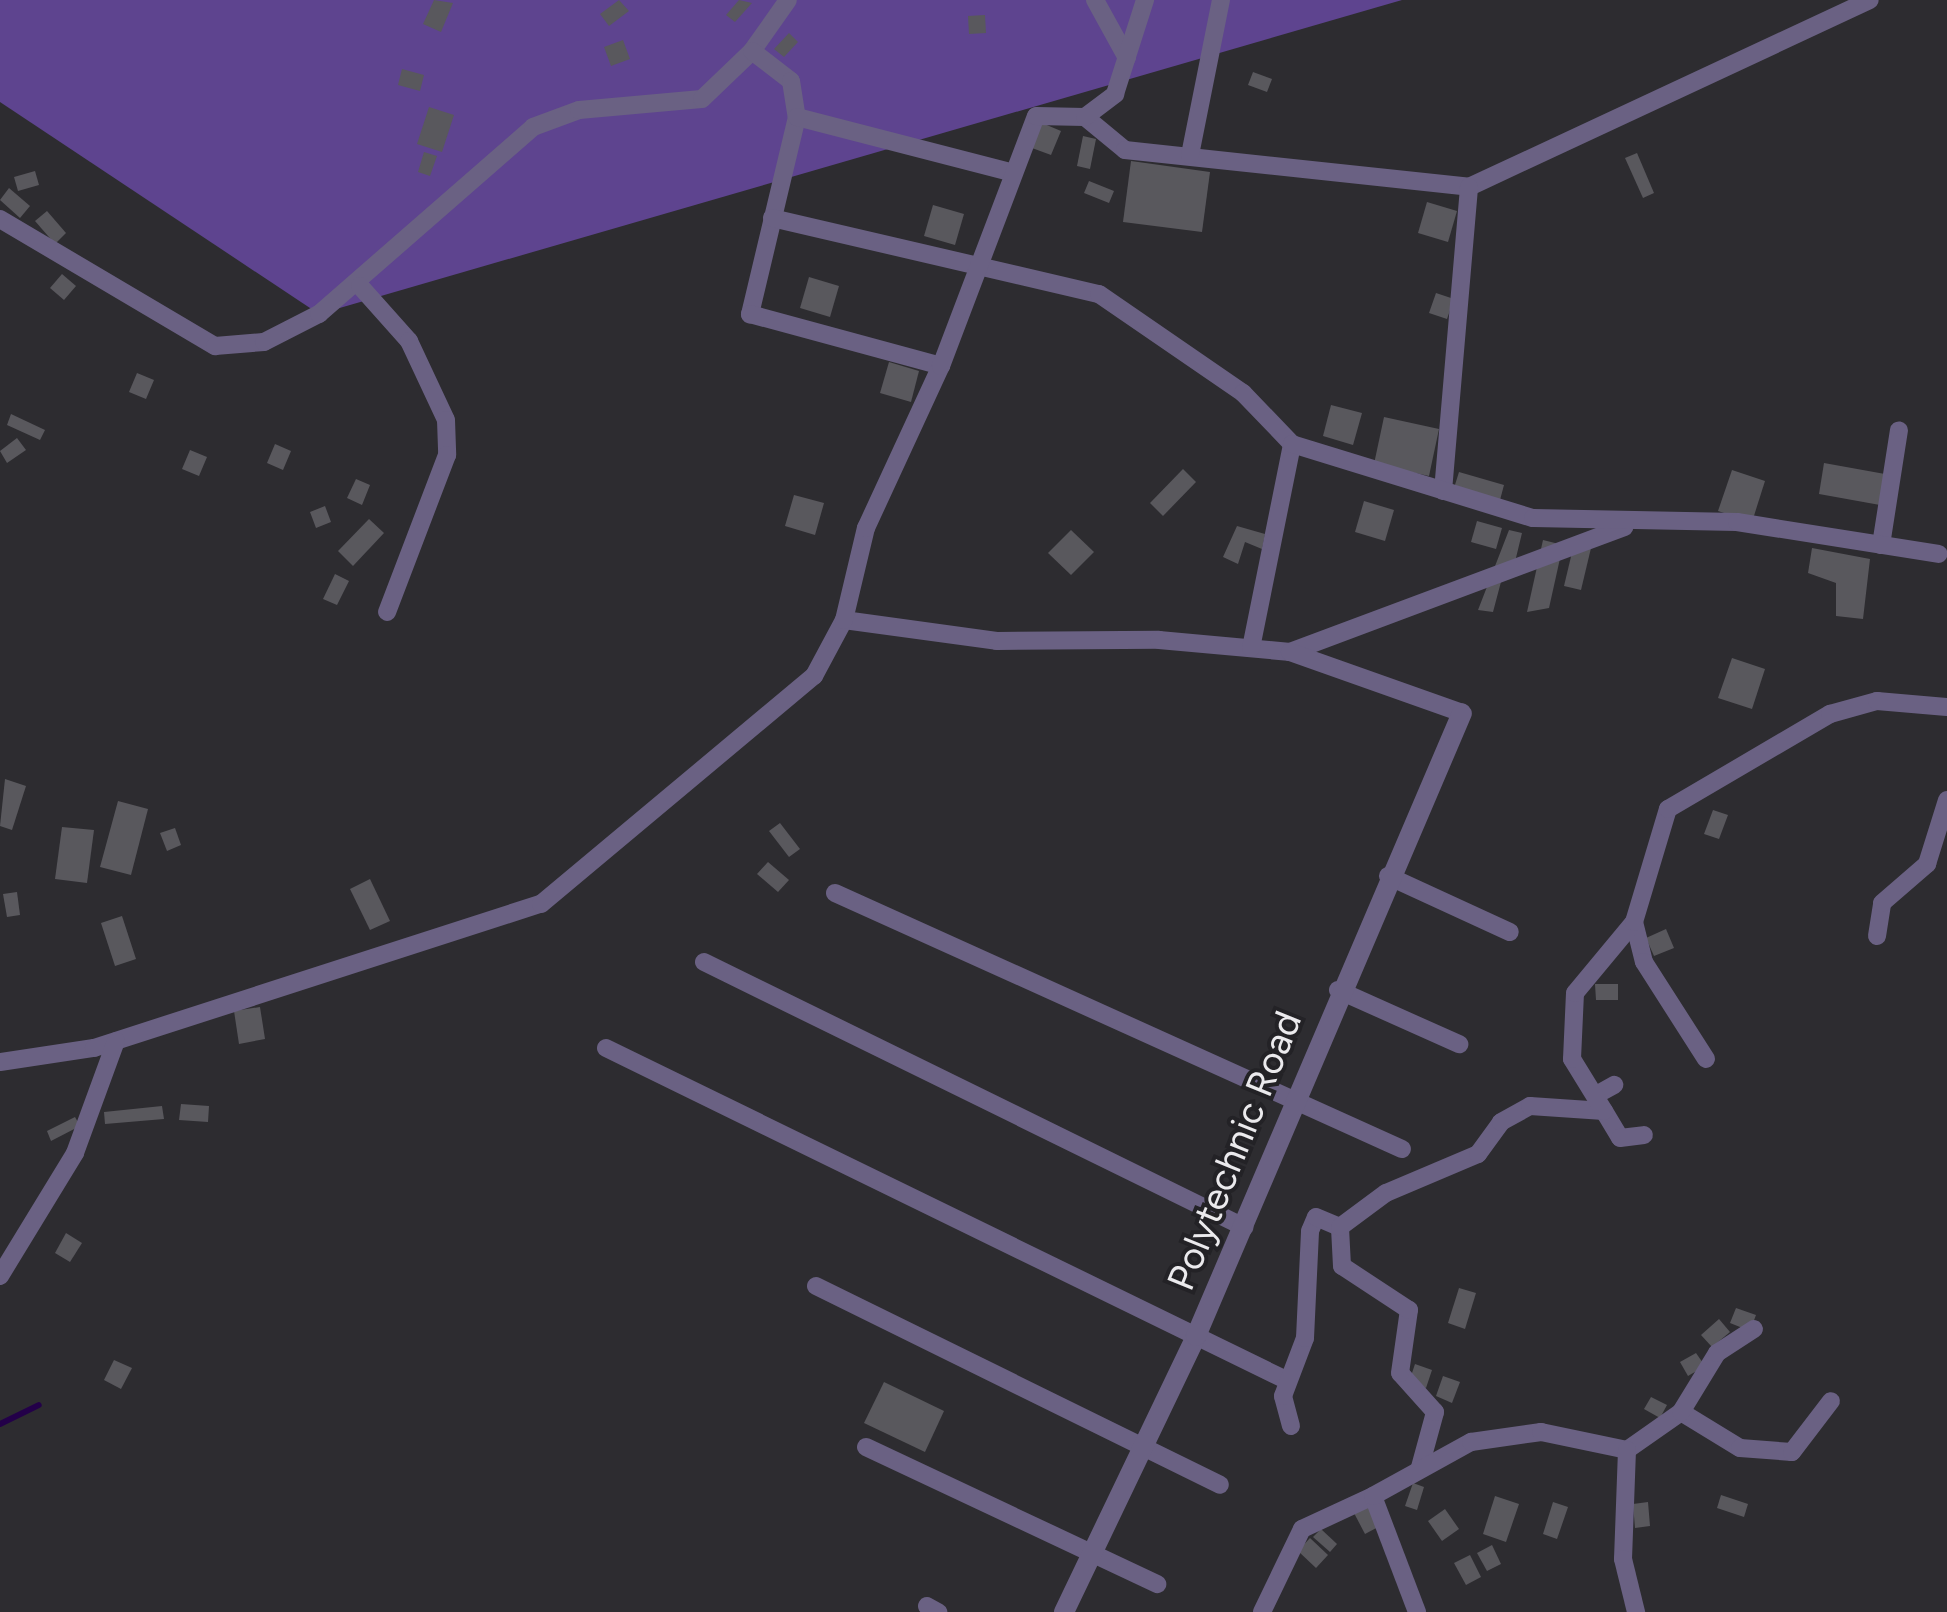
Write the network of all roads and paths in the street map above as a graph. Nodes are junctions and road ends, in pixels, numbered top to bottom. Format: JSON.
{"nodes":[{"id":1,"x":788,"y":0,"type":"edge"},
{"id":2,"x":1095,"y":0,"type":"edge"},
{"id":3,"x":1145,"y":0,"type":"edge"},
{"id":4,"x":1221,"y":0,"type":"edge"},
{"id":5,"x":1870,"y":0,"type":"edge"},
{"id":6,"x":752,"y":52,"type":"junction"},
{"id":7,"x":1127,"y":58,"type":"junction"},
{"id":8,"x":1085,"y":116,"type":"junction"},
{"id":9,"x":797,"y":117,"type":"junction"},
{"id":10,"x":1190,"y":156,"type":"junction"},
{"id":11,"x":1014,"y":173,"type":"junction"},
{"id":12,"x":1469,"y":188,"type":"junction"},
{"id":13,"x":772,"y":218,"type":"junction"},
{"id":14,"x":0,"y":219,"type":"edge"},
{"id":15,"x":980,"y":267,"type":"junction"},
{"id":16,"x":360,"y":286,"type":"junction"},
{"id":17,"x":941,"y":366,"type":"junction"},
{"id":18,"x":1899,"y":430,"type":"dead end"},
{"id":19,"x":1292,"y":444,"type":"junction"},
{"id":20,"x":1443,"y":490,"type":"junction"},
{"id":21,"x":1633,"y":524,"type":"junction"},
{"id":22,"x":1881,"y":545,"type":"junction"},
{"id":23,"x":1938,"y":554,"type":"dead end"},
{"id":24,"x":388,"y":612,"type":"dead end"},
{"id":25,"x":844,"y":620,"type":"junction"},
{"id":26,"x":1252,"y":648,"type":"junction"},
{"id":27,"x":1290,"y":652,"type":"junction"},
{"id":28,"x":1947,"y":706,"type":"edge"},
{"id":29,"x":1462,"y":713,"type":"joint"},
{"id":30,"x":1947,"y":800,"type":"edge"},
{"id":31,"x":1388,"y":876,"type":"junction"},
{"id":32,"x":835,"y":894,"type":"dead end"},
{"id":33,"x":1634,"y":922,"type":"junction"},
{"id":34,"x":1510,"y":932,"type":"dead end"},
{"id":35,"x":1877,"y":936,"type":"dead end"},
{"id":36,"x":704,"y":962,"type":"dead end"},
{"id":37,"x":1338,"y":990,"type":"junction"},
{"id":38,"x":116,"y":1041,"type":"junction"},
{"id":39,"x":1459,"y":1044,"type":"dead end"},
{"id":40,"x":606,"y":1048,"type":"dead end"},
{"id":41,"x":1706,"y":1059,"type":"dead end"},
{"id":42,"x":0,"y":1062,"type":"edge"},
{"id":43,"x":1614,"y":1084,"type":"dead end"},
{"id":44,"x":1600,"y":1103,"type":"junction"},
{"id":45,"x":1293,"y":1106,"type":"junction"},
{"id":46,"x":1644,"y":1135,"type":"dead end"},
{"id":47,"x":1402,"y":1148,"type":"dead end"},
{"id":48,"x":1340,"y":1226,"type":"junction"},
{"id":49,"x":1244,"y":1227,"type":"junction"},
{"id":50,"x":0,"y":1276,"type":"edge"},
{"id":51,"x":816,"y":1286,"type":"dead end"},
{"id":52,"x":1754,"y":1329,"type":"dead end"},
{"id":53,"x":1196,"y":1336,"type":"junction"},
{"id":54,"x":1282,"y":1378,"type":"dead end"},
{"id":55,"x":1832,"y":1401,"type":"dead end"},
{"id":56,"x":1680,"y":1412,"type":"junction"},
{"id":57,"x":1291,"y":1426,"type":"dead end"},
{"id":58,"x":866,"y":1447,"type":"dead end"},
{"id":59,"x":1142,"y":1448,"type":"junction"},
{"id":60,"x":1627,"y":1450,"type":"junction"},
{"id":61,"x":1420,"y":1467,"type":"junction"},
{"id":62,"x":1220,"y":1485,"type":"dead end"},
{"id":63,"x":1373,"y":1496,"type":"junction"},
{"id":64,"x":1090,"y":1553,"type":"junction"},
{"id":65,"x":1157,"y":1584,"type":"dead end"},
{"id":66,"x":1064,"y":1612,"type":"edge"},
{"id":67,"x":1262,"y":1612,"type":"edge"},
{"id":68,"x":1417,"y":1612,"type":"edge"},
{"id":69,"x":1636,"y":1612,"type":"edge"}],
"edges":[{"from":1,"to":6,"type":"street"},
{"from":2,"to":7,"type":"street"},
{"from":3,"to":7,"type":"street"},
{"from":4,"to":10,"type":"street"},
{"from":5,"to":12,"type":"street"},
{"from":6,"to":9,"type":"street"},
{"from":6,"to":16,"type":"street"},
{"from":7,"to":8,"type":"street"},
{"from":8,"to":10,"type":"street"},
{"from":8,"to":11,"type":"street"},
{"from":9,"to":11,"type":"street"},
{"from":9,"to":13,"type":"street"},
{"from":10,"to":12,"type":"street"},
{"from":11,"to":15,"type":"street"},
{"from":12,"to":20,"type":"street"},
{"from":13,"to":15,"type":"street"},
{"from":13,"to":17,"type":"street"},
{"from":14,"to":16,"type":"street"},
{"from":15,"to":17,"type":"street"},
{"from":15,"to":19,"type":"street"},
{"from":16,"to":24,"type":"street"},
{"from":17,"to":25,"type":"street"},
{"from":18,"to":22,"type":"street"},
{"from":19,"to":20,"type":"street"},
{"from":19,"to":26,"type":"street"},
{"from":20,"to":21,"type":"street"},
{"from":21,"to":22,"type":"street"},
{"from":21,"to":27,"type":"street"},
{"from":22,"to":23,"type":"street"},
{"from":25,"to":26,"type":"street"},
{"from":25,"to":38,"type":"street"},
{"from":26,"to":27,"type":"street"},
{"from":27,"to":29,"type":"street"},
{"from":28,"to":33,"type":"street"},
{"from":29,"to":31,"type":"street","name":"Polytechnic Road"},
{"from":30,"to":35,"type":"street"},
{"from":31,"to":34,"type":"street"},
{"from":31,"to":37,"type":"street","name":"Polytechnic Road"},
{"from":32,"to":45,"type":"street"},
{"from":33,"to":41,"type":"street"},
{"from":33,"to":44,"type":"street"},
{"from":36,"to":49,"type":"street"},
{"from":37,"to":39,"type":"street"},
{"from":37,"to":45,"type":"street","name":"Polytechnic Road"},
{"from":38,"to":42,"type":"street"},
{"from":38,"to":50,"type":"street"},
{"from":40,"to":53,"type":"street"},
{"from":43,"to":44,"type":"street"},
{"from":44,"to":46,"type":"street"},
{"from":44,"to":48,"type":"street"},
{"from":45,"to":47,"type":"street"},
{"from":45,"to":49,"type":"street","name":"Polytechnic Road"},
{"from":48,"to":57,"type":"street"},
{"from":48,"to":61,"type":"street"},
{"from":49,"to":53,"type":"street","name":"Polytechnic Road"},
{"from":51,"to":59,"type":"street"},
{"from":52,"to":56,"type":"street"},
{"from":53,"to":54,"type":"street"},
{"from":53,"to":59,"type":"street","name":"Polytechnic Road"},
{"from":55,"to":56,"type":"street"},
{"from":56,"to":60,"type":"street"},
{"from":58,"to":64,"type":"street"},
{"from":59,"to":62,"type":"street"},
{"from":59,"to":64,"type":"street","name":"Polytechnic Road"},
{"from":60,"to":61,"type":"street"},
{"from":60,"to":69,"type":"street"},
{"from":61,"to":63,"type":"street"},
{"from":63,"to":67,"type":"street"},
{"from":63,"to":68,"type":"street"},
{"from":64,"to":65,"type":"street"},
{"from":64,"to":66,"type":"street","name":"Polytechnic Road"}]}
